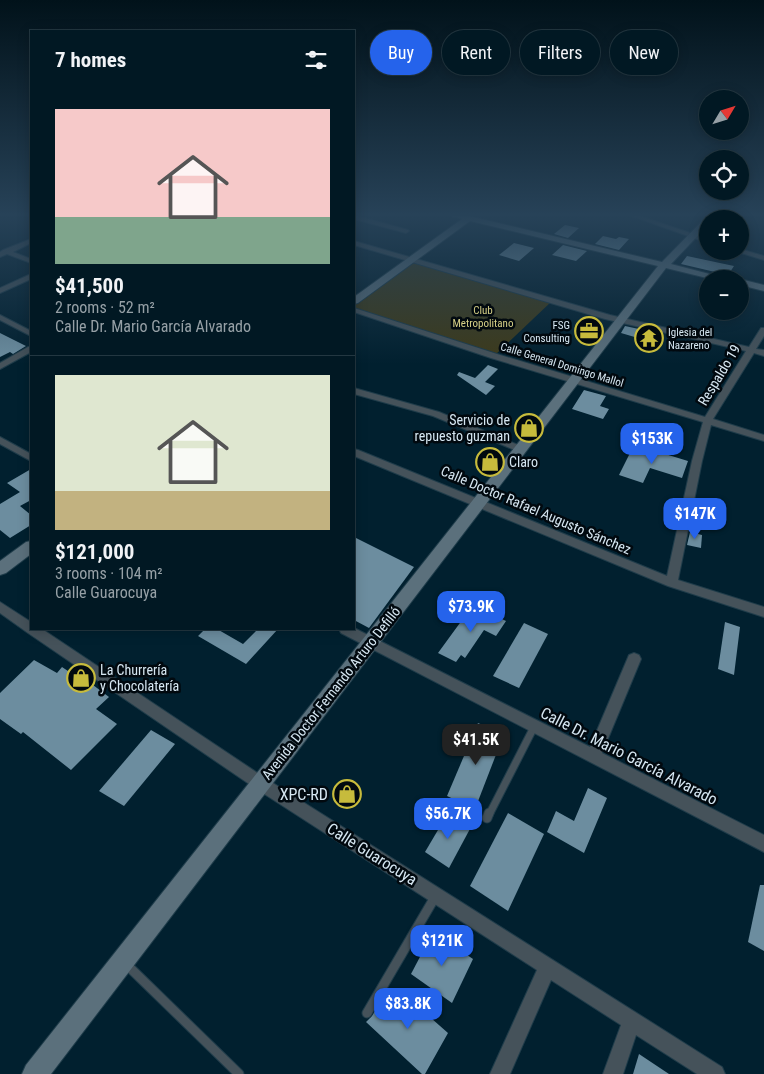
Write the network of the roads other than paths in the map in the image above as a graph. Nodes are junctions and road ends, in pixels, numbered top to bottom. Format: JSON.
{"nodes":[{"id":1,"x":405,"y":264,"type":"edge"},
{"id":2,"x":430,"y":264,"type":"edge"},
{"id":3,"x":660,"y":264,"type":"edge"},
{"id":4,"x":664,"y":265,"type":"junction"},
{"id":5,"x":699,"y":273,"type":"edge"},
{"id":6,"x":30,"y":276,"type":"edge"},
{"id":7,"x":749,"y":284,"type":"edge"},
{"id":8,"x":764,"y":288,"type":"edge"},
{"id":9,"x":0,"y":290,"type":"edge"},
{"id":10,"x":355,"y":300,"type":"edge"},
{"id":11,"x":355,"y":310,"type":"edge"},
{"id":12,"x":0,"y":318,"type":"edge"},
{"id":13,"x":621,"y":319,"type":"junction"},
{"id":14,"x":764,"y":330,"type":"edge"},
{"id":15,"x":30,"y":333,"type":"edge"},
{"id":16,"x":30,"y":350,"type":"edge"},
{"id":17,"x":750,"y":350,"type":"junction"},
{"id":18,"x":764,"y":353,"type":"edge"},
{"id":19,"x":0,"y":366,"type":"edge"},
{"id":20,"x":574,"y":380,"type":"junction"},
{"id":21,"x":355,"y":391,"type":"edge"},
{"id":22,"x":708,"y":420,"type":"junction"},
{"id":23,"x":764,"y":438,"type":"edge"},
{"id":24,"x":0,"y":440,"type":"edge"},
{"id":25,"x":520,"y":449,"type":"junction"},
{"id":26,"x":355,"y":452,"type":"edge"},
{"id":27,"x":30,"y":457,"type":"edge"},
{"id":28,"x":478,"y":503,"type":"junction"},
{"id":29,"x":30,"y":547,"type":"edge"},
{"id":30,"x":0,"y":568,"type":"edge"},
{"id":31,"x":672,"y":583,"type":"junction"},
{"id":32,"x":0,"y":607,"type":"edge"},
{"id":33,"x":764,"y":612,"type":"edge"},
{"id":34,"x":30,"y":627,"type":"edge"},
{"id":35,"x":35,"y":630,"type":"edge"},
{"id":36,"x":346,"y":630,"type":"edge"},
{"id":37,"x":371,"y":643,"type":"junction"},
{"id":38,"x":634,"y":659,"type":"dead end"},
{"id":39,"x":534,"y":726,"type":"junction"},
{"id":40,"x":592,"y":757,"type":"junction"},
{"id":41,"x":260,"y":783,"type":"junction"},
{"id":42,"x":487,"y":818,"type":"dead end"},
{"id":43,"x":764,"y":844,"type":"edge"},
{"id":44,"x":436,"y":895,"type":"junction"},
{"id":45,"x":122,"y":961,"type":"junction"},
{"id":46,"x":548,"y":966,"type":"junction"},
{"id":47,"x":367,"y":1013,"type":"dead end"},
{"id":48,"x":632,"y":1020,"type":"junction"},
{"id":49,"x":35,"y":1074,"type":"edge"},
{"id":50,"x":239,"y":1074,"type":"edge"},
{"id":51,"x":500,"y":1074,"type":"edge"},
{"id":52,"x":613,"y":1074,"type":"edge"},
{"id":53,"x":715,"y":1074,"type":"edge"}],
"edges":[{"from":1,"to":10,"type":"street"},
{"from":2,"to":13,"type":"street"},
{"from":3,"to":4,"type":"street"},
{"from":4,"to":5,"type":"street"},
{"from":4,"to":13,"type":"street","name":"Avenida Doctor Fernando Arturo Defilló"},
{"from":6,"to":9,"type":"street"},
{"from":7,"to":8,"type":"street"},
{"from":11,"to":20,"type":"street","name":"Calle General Domingo Mallol"},
{"from":12,"to":15,"type":"street"},
{"from":13,"to":17,"type":"street"},
{"from":13,"to":20,"type":"street","name":"Avenida Doctor Fernando Arturo Defilló"},
{"from":14,"to":17,"type":"street","name":"Respaldo 19"},
{"from":16,"to":19,"type":"street"},
{"from":17,"to":18,"type":"street"},
{"from":17,"to":22,"type":"street","name":"Respaldo 19"},
{"from":20,"to":22,"type":"street","name":"Calle General Domingo Mallol"},
{"from":20,"to":25,"type":"street","name":"Avenida Doctor Fernando Arturo Defilló"},
{"from":21,"to":25,"type":"street"},
{"from":22,"to":23,"type":"street","name":"Calle General Domingo Mallol"},
{"from":22,"to":31,"type":"street","name":"Respaldo 19"},
{"from":24,"to":27,"type":"street"},
{"from":25,"to":28,"type":"street","name":"Avenida Doctor Fernando Arturo Defilló"},
{"from":26,"to":28,"type":"street","name":"Calle Doctor Rafael Augusto Sánchez"},
{"from":28,"to":31,"type":"street","name":"Calle Doctor Rafael Augusto Sánchez"},
{"from":28,"to":37,"type":"street","name":"Avenida Doctor Fernando Arturo Defilló"},
{"from":29,"to":30,"type":"street"},
{"from":31,"to":33,"type":"street","name":"Calle Doctor Rafael Augusto Sánchez"},
{"from":32,"to":34,"type":"street","name":"Calle Guarocuya"},
{"from":35,"to":41,"type":"street","name":"Calle Guarocuya"},
{"from":36,"to":37,"type":"street","name":"Calle Dr. Mario García Alvarado"},
{"from":37,"to":39,"type":"street","name":"Calle Dr. Mario García Alvarado"},
{"from":37,"to":41,"type":"street","name":"Avenida Doctor Fernando Arturo Defilló"},
{"from":38,"to":40,"type":"street"},
{"from":39,"to":40,"type":"street","name":"Calle Dr. Mario García Alvarado"},
{"from":39,"to":42,"type":"lane"},
{"from":40,"to":43,"type":"street","name":"Calle Dr. Mario García Alvarado"},
{"from":41,"to":44,"type":"street","name":"Calle Guarocuya"},
{"from":41,"to":45,"type":"street","name":"Avenida Doctor Fernando Arturo Defilló"},
{"from":44,"to":46,"type":"street","name":"Calle Guarocuya"},
{"from":44,"to":47,"type":"lane"},
{"from":45,"to":49,"type":"street","name":"Avenida Doctor Fernando Arturo Defilló"},
{"from":45,"to":50,"type":"lane"},
{"from":46,"to":48,"type":"street","name":"Calle Guarocuya"},
{"from":46,"to":51,"type":"street"},
{"from":48,"to":52,"type":"street"},
{"from":48,"to":53,"type":"street","name":"Calle Guarocuya"}]}
